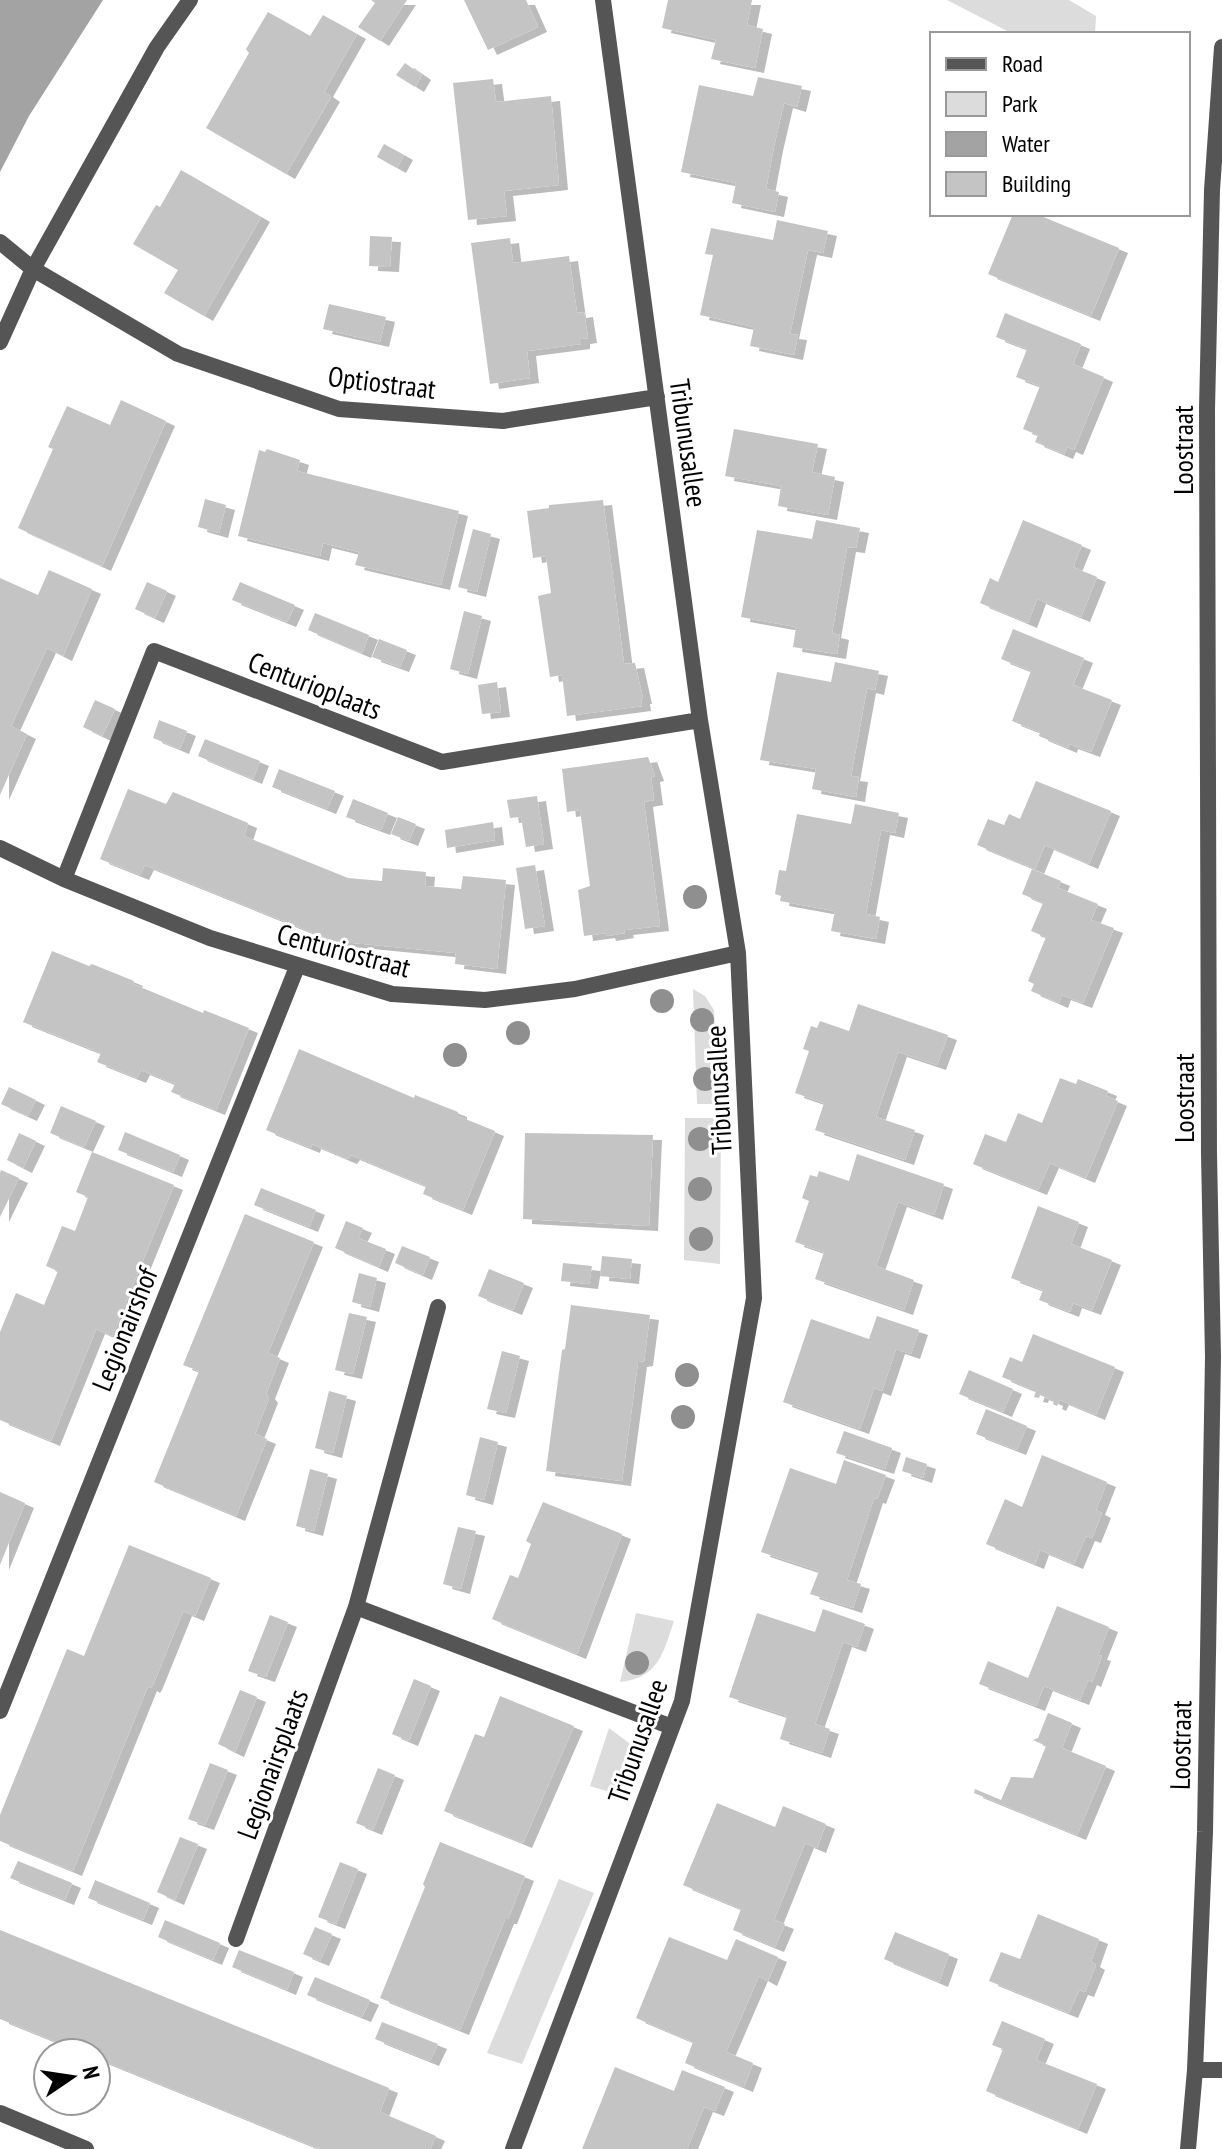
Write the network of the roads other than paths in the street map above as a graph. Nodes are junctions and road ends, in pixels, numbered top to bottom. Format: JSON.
{"nodes":[{"id":1,"x":190,"y":0,"type":"edge"},
{"id":2,"x":603,"y":0,"type":"edge"},
{"id":3,"x":1222,"y":47,"type":"edge"},
{"id":4,"x":1217,"y":190,"type":"edge"},
{"id":5,"x":0,"y":242,"type":"edge"},
{"id":6,"x":33,"y":269,"type":"junction"},
{"id":7,"x":0,"y":342,"type":"edge"},
{"id":8,"x":657,"y":397,"type":"junction"},
{"id":9,"x":700,"y":720,"type":"junction"},
{"id":10,"x":0,"y":848,"type":"edge"},
{"id":11,"x":64,"y":879,"type":"junction"},
{"id":12,"x":738,"y":953,"type":"junction"},
{"id":13,"x":297,"y":967,"type":"junction"},
{"id":14,"x":438,"y":1307,"type":"dead end"},
{"id":15,"x":356,"y":1607,"type":"junction"},
{"id":16,"x":0,"y":1711,"type":"edge"},
{"id":17,"x":672,"y":1727,"type":"junction"},
{"id":18,"x":236,"y":1939,"type":"dead end"},
{"id":19,"x":1195,"y":2070,"type":"junction"},
{"id":20,"x":1222,"y":2070,"type":"edge"},
{"id":21,"x":0,"y":2113,"type":"edge"},
{"id":22,"x":86,"y":2149,"type":"edge"},
{"id":23,"x":513,"y":2149,"type":"edge"},
{"id":24,"x":1188,"y":2149,"type":"edge"}],
"edges":[{"from":1,"to":6,"type":"street"},
{"from":2,"to":8,"type":"street","name":"Tribunusallee"},
{"from":3,"to":4,"type":"street","name":"Loostraat"},
{"from":4,"to":19,"type":"street","name":"Loostraat"},
{"from":5,"to":6,"type":"street","name":"Optiostraat"},
{"from":6,"to":7,"type":"street"},
{"from":6,"to":8,"type":"street","name":"Optiostraat"},
{"from":8,"to":9,"type":"street","name":"Tribunusallee"},
{"from":9,"to":11,"type":"street","name":"Centurioplaats"},
{"from":9,"to":12,"type":"street","name":"Tribunusallee"},
{"from":10,"to":11,"type":"street","name":"Centuriostraat"},
{"from":11,"to":13,"type":"street","name":"Centuriostraat"},
{"from":12,"to":13,"type":"street","name":"Centuriostraat"},
{"from":12,"to":17,"type":"street","name":"Tribunusallee"},
{"from":13,"to":16,"type":"street","name":"Legionairshof"},
{"from":14,"to":15,"type":"street","name":"Legionairsplaats"},
{"from":15,"to":17,"type":"street"},
{"from":15,"to":18,"type":"street","name":"Legionairsplaats"},
{"from":17,"to":23,"type":"street","name":"Tribunusallee"},
{"from":19,"to":20,"type":"street"},
{"from":19,"to":24,"type":"street","name":"Loostraat"},
{"from":21,"to":22,"type":"street"}]}
